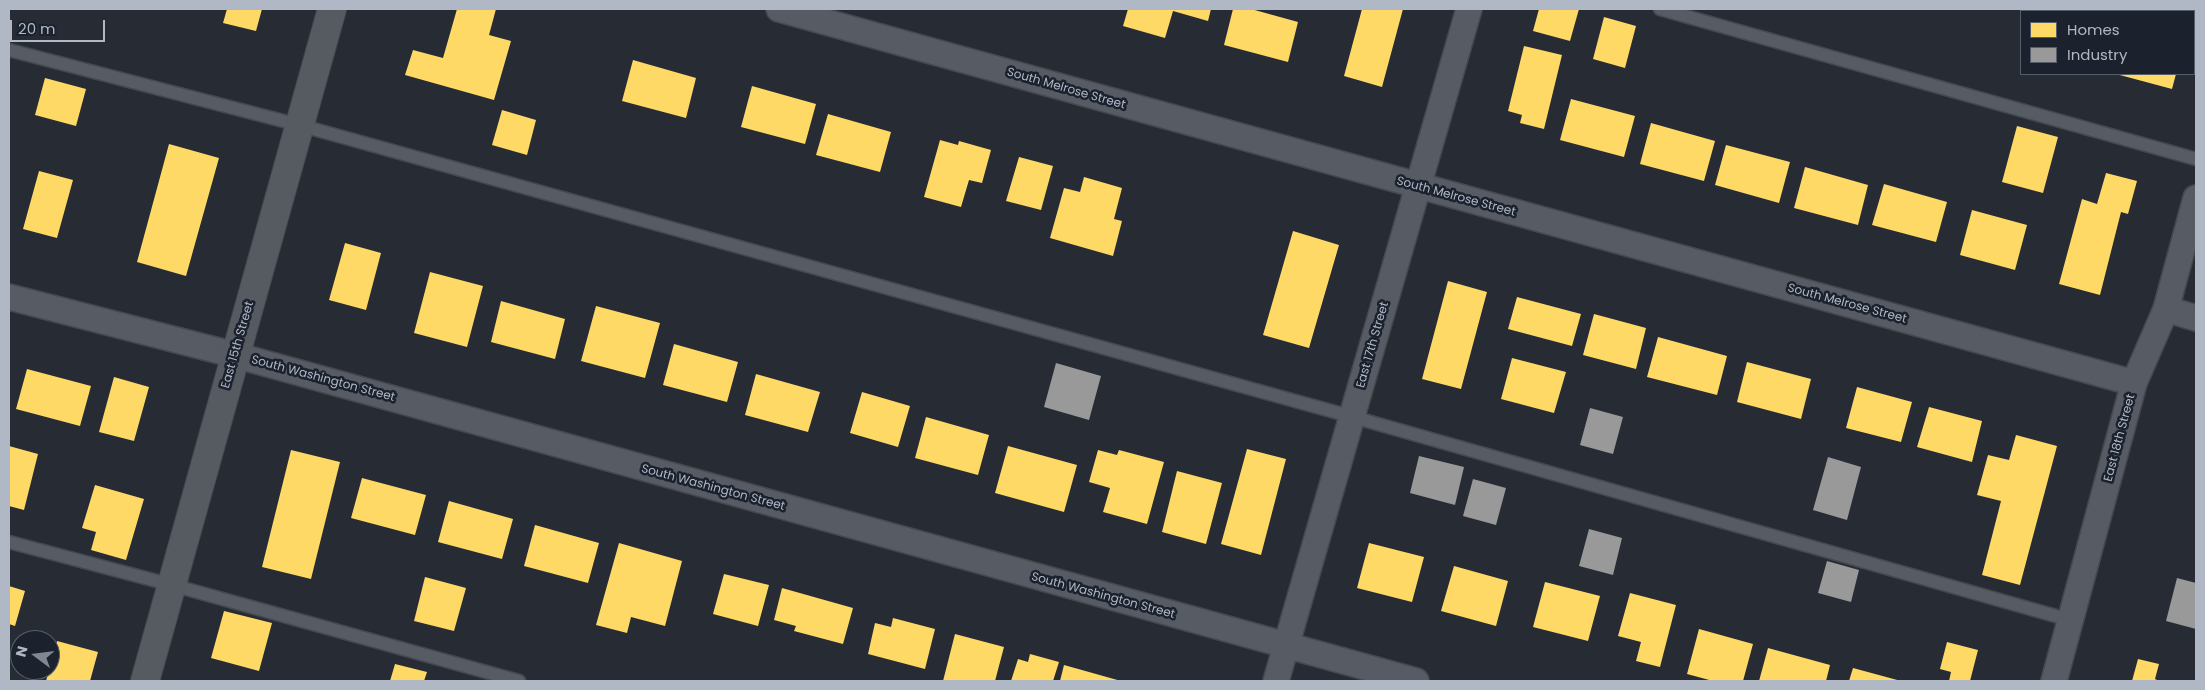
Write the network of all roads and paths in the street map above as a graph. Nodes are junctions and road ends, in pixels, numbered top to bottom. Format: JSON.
{"nodes":[{"id":1,"x":332,"y":9,"type":"edge"},
{"id":2,"x":779,"y":9,"type":"edge"},
{"id":3,"x":1469,"y":9,"type":"edge"},
{"id":4,"x":1660,"y":9,"type":"edge"},
{"id":5,"x":9,"y":50,"type":"edge"},
{"id":6,"x":299,"y":125,"type":"junction"},
{"id":7,"x":2196,"y":159,"type":"edge"},
{"id":8,"x":1419,"y":186,"type":"junction"},
{"id":9,"x":2196,"y":198,"type":"edge"},
{"id":10,"x":9,"y":297,"type":"edge"},
{"id":11,"x":2166,"y":309,"type":"junction"},
{"id":12,"x":2196,"y":318,"type":"edge"},
{"id":13,"x":235,"y":355,"type":"junction"},
{"id":14,"x":2134,"y":384,"type":"junction"},
{"id":15,"x":1353,"y":417,"type":"junction"},
{"id":16,"x":9,"y":542,"type":"edge"},
{"id":17,"x":172,"y":585,"type":"junction"},
{"id":18,"x":2070,"y":620,"type":"junction"},
{"id":19,"x":1285,"y":646,"type":"junction"},
{"id":20,"x":145,"y":681,"type":"edge"},
{"id":21,"x":519,"y":681,"type":"edge"},
{"id":22,"x":1276,"y":681,"type":"edge"},
{"id":23,"x":1416,"y":681,"type":"edge"},
{"id":24,"x":2054,"y":681,"type":"edge"}],
"edges":[{"from":1,"to":6,"type":"main road","name":"East 15th Street"},
{"from":2,"to":8,"type":"street","name":"South Melrose Street"},
{"from":3,"to":8,"type":"street","name":"East 17th Street"},
{"from":4,"to":7,"type":"lane"},
{"from":5,"to":6,"type":"lane"},
{"from":6,"to":13,"type":"main road","name":"East 15th Street"},
{"from":6,"to":15,"type":"lane"},
{"from":8,"to":14,"type":"street","name":"South Melrose Street"},
{"from":8,"to":15,"type":"street","name":"East 17th Street"},
{"from":9,"to":11,"type":"street","name":"East 18th Street"},
{"from":10,"to":13,"type":"street","name":"South Washington Street"},
{"from":11,"to":12,"type":"street"},
{"from":11,"to":14,"type":"street","name":"East 18th Street"},
{"from":13,"to":17,"type":"main road","name":"East 15th Street"},
{"from":13,"to":19,"type":"street","name":"South Washington Street"},
{"from":14,"to":18,"type":"street","name":"East 18th Street"},
{"from":15,"to":18,"type":"lane"},
{"from":15,"to":19,"type":"street","name":"East 17th Street"},
{"from":16,"to":17,"type":"lane"},
{"from":17,"to":20,"type":"main road","name":"East 15th Street"},
{"from":17,"to":21,"type":"lane"},
{"from":18,"to":24,"type":"street","name":"East 18th Street"},
{"from":19,"to":22,"type":"street","name":"East 17th Street"},
{"from":19,"to":23,"type":"street","name":"South Washington Street"}]}
